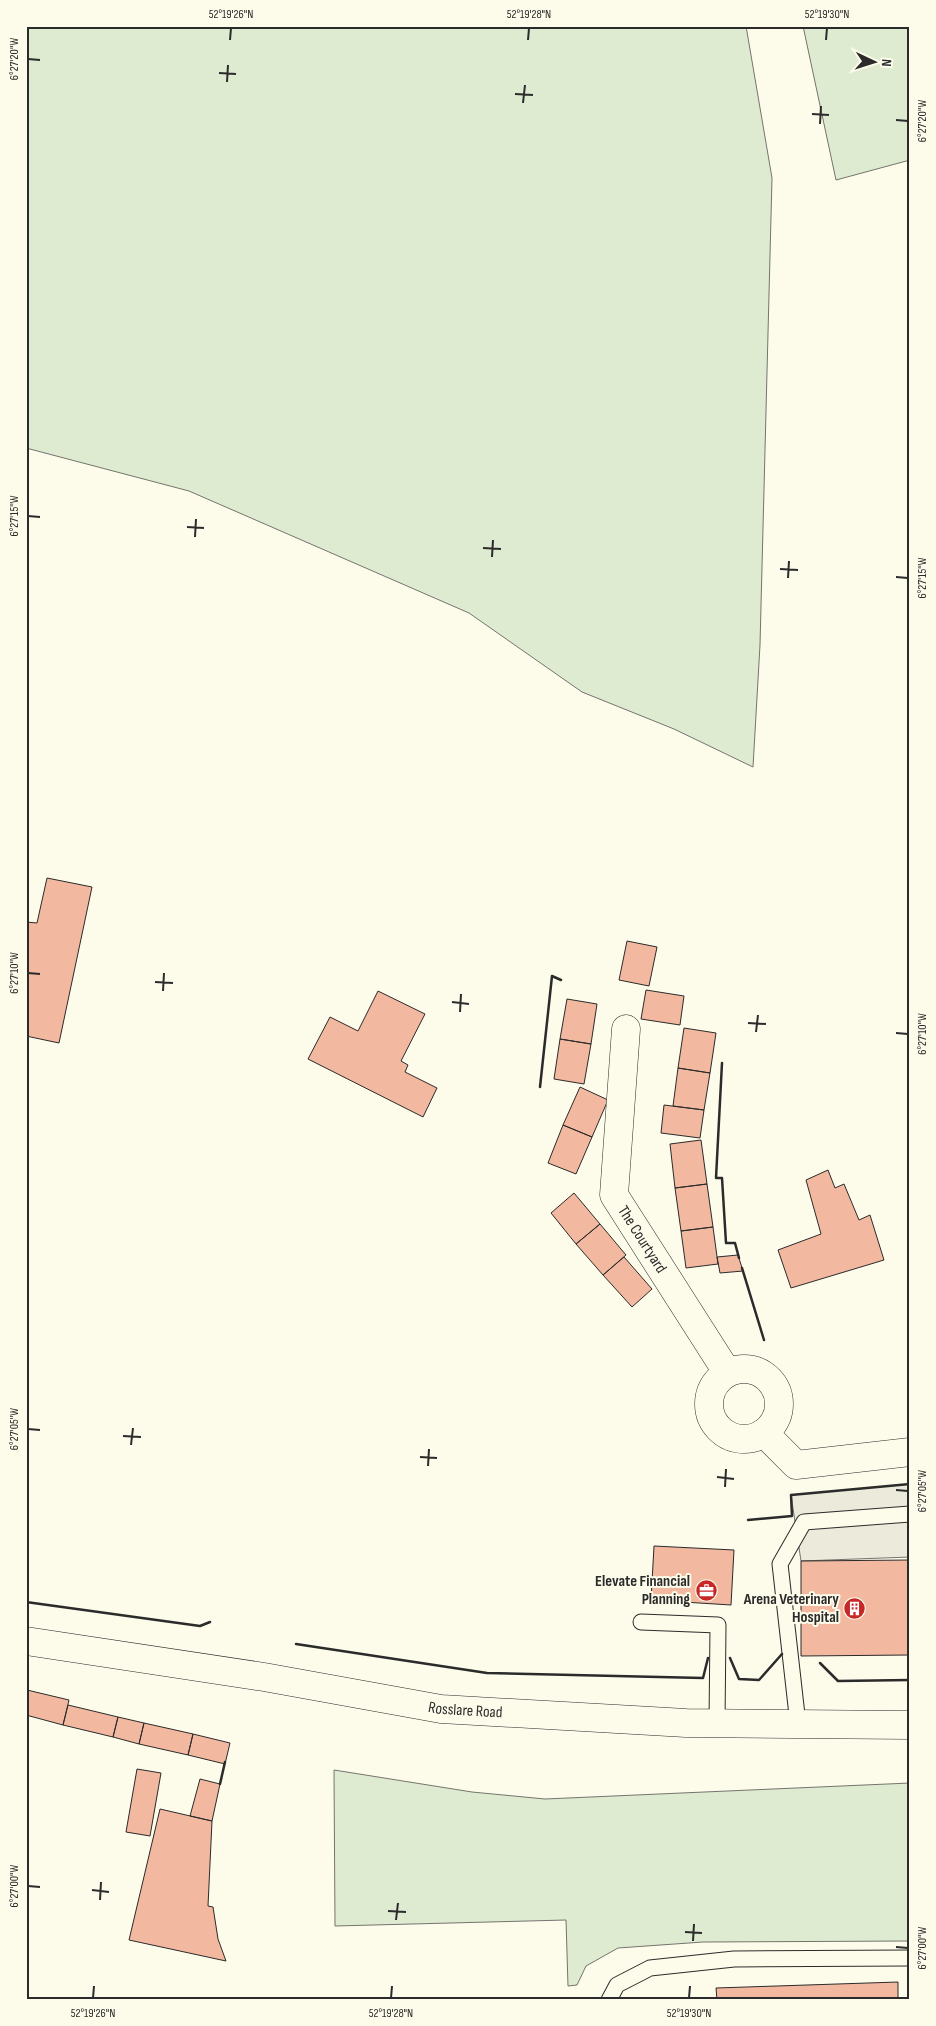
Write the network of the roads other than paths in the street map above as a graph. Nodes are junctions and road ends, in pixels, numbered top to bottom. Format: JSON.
{"nodes":[{"id":1,"x":626,"y":1029,"type":"dead end"},
{"id":2,"x":727,"y":1372,"type":"junction"},
{"id":3,"x":764,"y":1433,"type":"junction"},
{"id":4,"x":910,"y":1452,"type":"edge"},
{"id":5,"x":910,"y":1514,"type":"edge"},
{"id":6,"x":641,"y":1622,"type":"dead end"},
{"id":7,"x":26,"y":1641,"type":"edge"},
{"id":8,"x":717,"y":1724,"type":"junction"},
{"id":9,"x":798,"y":1724,"type":"junction"},
{"id":10,"x":910,"y":1725,"type":"edge"},
{"id":11,"x":910,"y":1958,"type":"edge"},
{"id":12,"x":609,"y":2000,"type":"edge"}],
"edges":[{"from":1,"to":2,"type":"main road","name":"The Courtyard"},
{"from":2,"to":3,"type":"main road"},
{"from":2,"to":3,"type":"main road"},
{"from":3,"to":4,"type":"main road"},
{"from":5,"to":9,"type":"lane"},
{"from":6,"to":8,"type":"lane"},
{"from":7,"to":8,"type":"main road","name":"Rosslare Road"},
{"from":8,"to":9,"type":"main road","name":"Rosslare Road"},
{"from":9,"to":10,"type":"main road","name":"Rosslare Road"},
{"from":11,"to":12,"type":"lane"}]}
